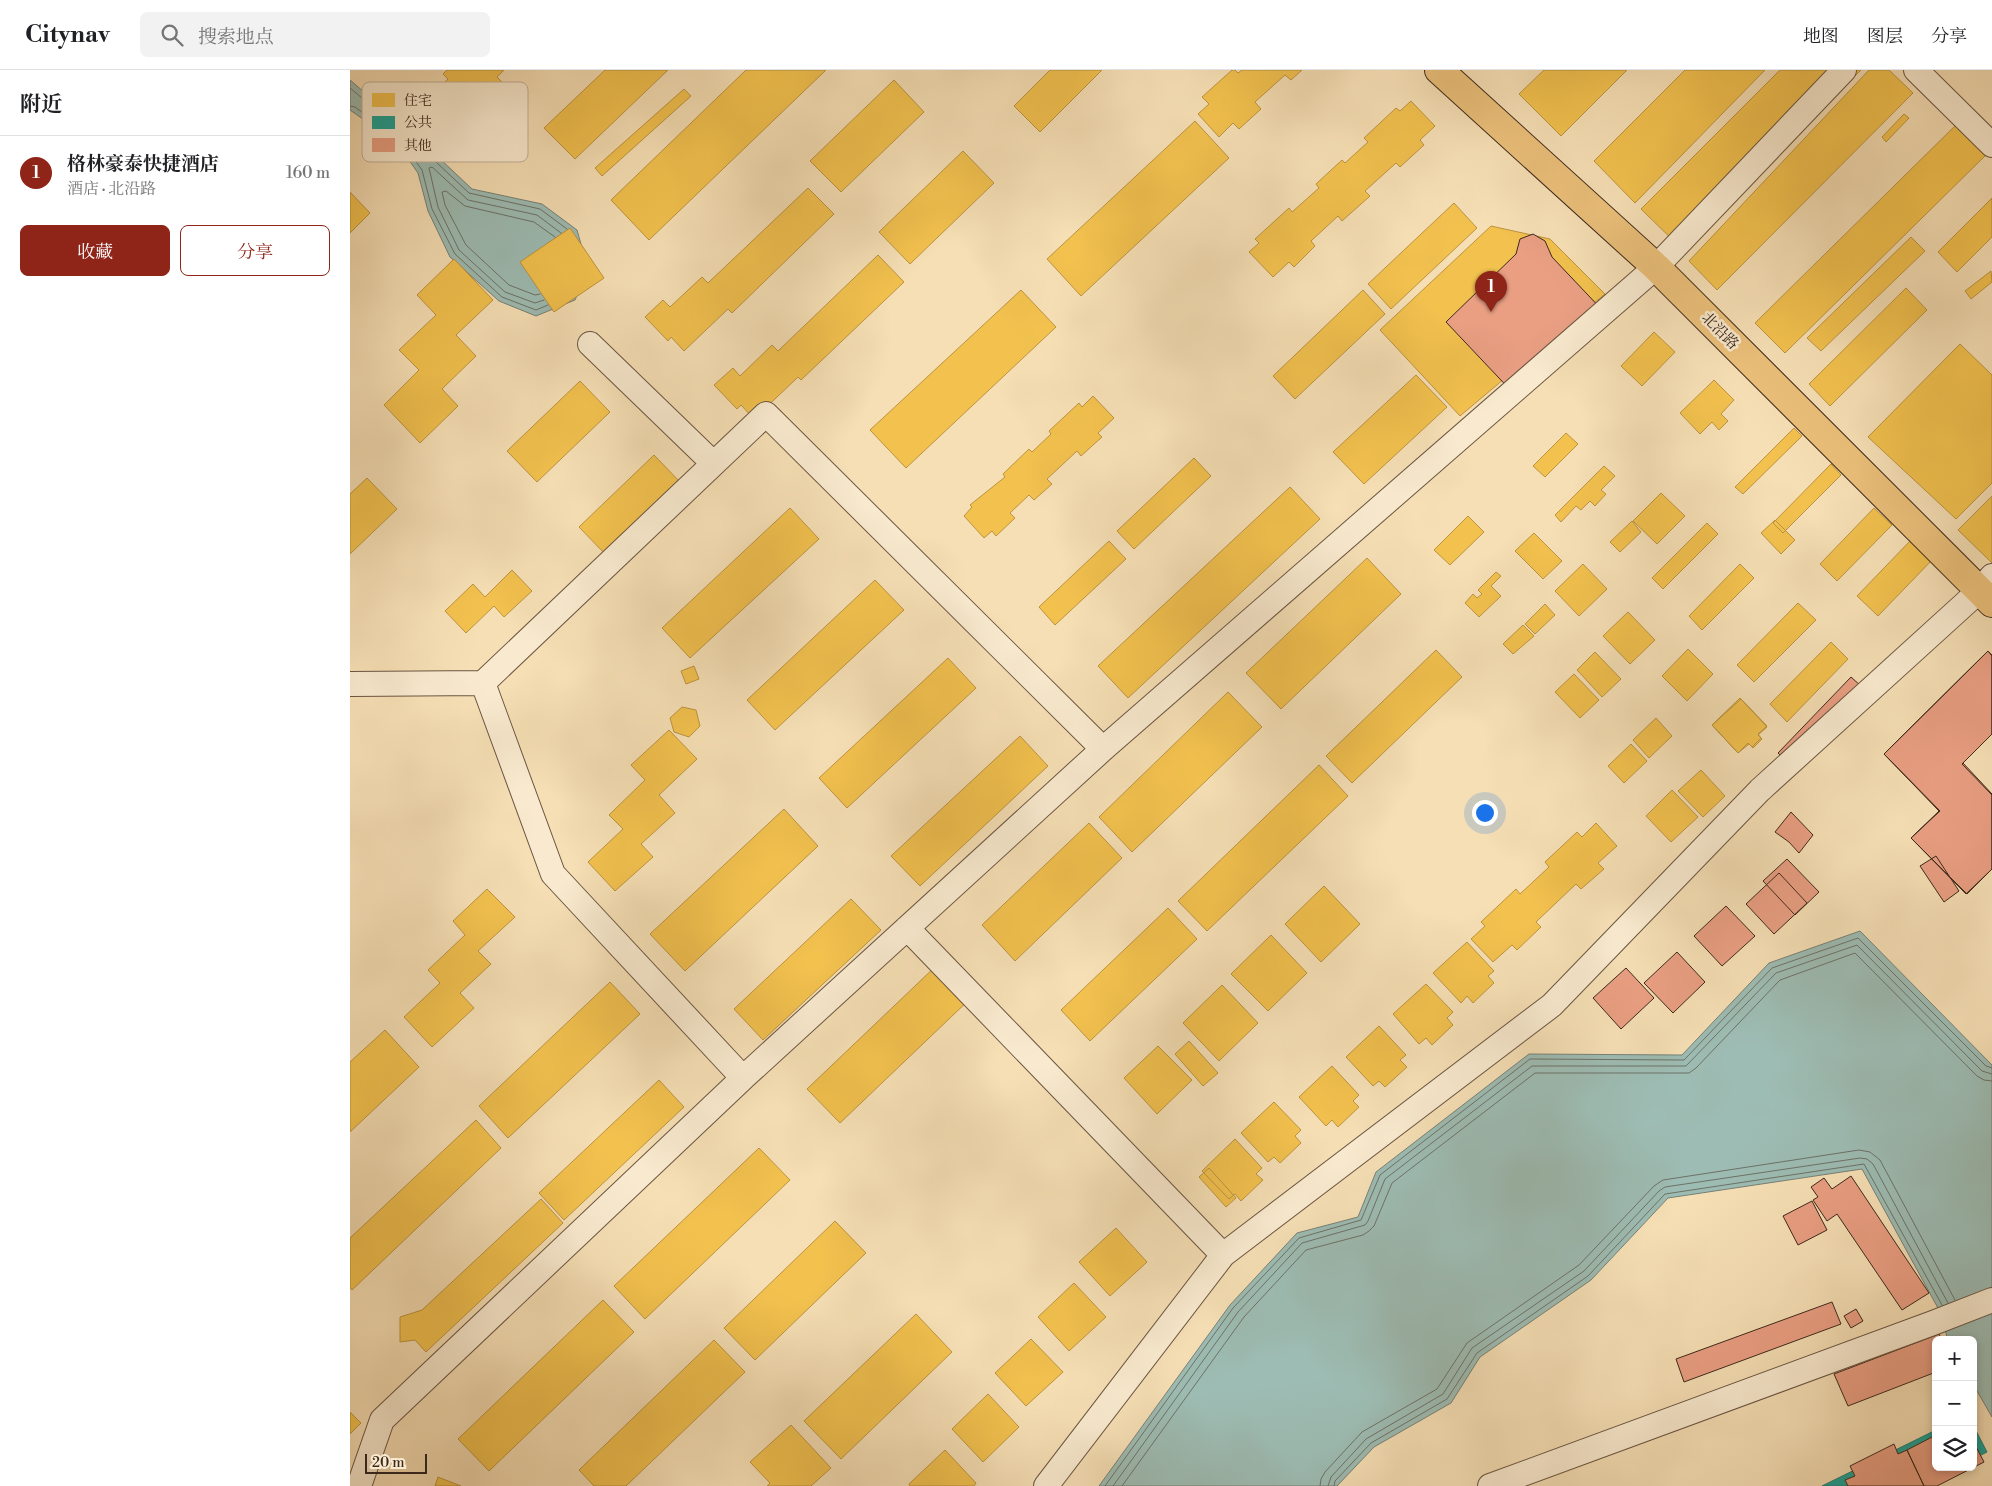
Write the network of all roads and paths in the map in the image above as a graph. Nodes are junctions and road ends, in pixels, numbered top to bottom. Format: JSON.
{"nodes":[{"id":1,"x":1439,"y":70,"type":"edge"},
{"id":2,"x":1844,"y":70,"type":"edge"},
{"id":3,"x":1916,"y":70,"type":"edge"},
{"id":4,"x":1992,"y":145,"type":"edge"},
{"id":5,"x":1656,"y":267,"type":"junction"},
{"id":6,"x":590,"y":344,"type":"dead end"},
{"id":7,"x":713,"y":464,"type":"junction"},
{"id":8,"x":1988,"y":590,"type":"edge"},
{"id":9,"x":483,"y":682,"type":"junction"},
{"id":10,"x":350,"y":684,"type":"edge"},
{"id":11,"x":1103,"y":749,"type":"junction"},
{"id":12,"x":907,"y":928,"type":"junction"},
{"id":13,"x":743,"y":1078,"type":"junction"},
{"id":14,"x":1223,"y":1255,"type":"junction"},
{"id":15,"x":1992,"y":1300,"type":"edge"},
{"id":16,"x":358,"y":1486,"type":"edge"},
{"id":17,"x":1046,"y":1486,"type":"edge"},
{"id":18,"x":1490,"y":1486,"type":"edge"}],
"edges":[{"from":1,"to":5,"type":"main road","name":"北沿路"},
{"from":2,"to":5,"type":"street"},
{"from":3,"to":4,"type":"street"},
{"from":5,"to":8,"type":"main road","name":"北沿路"},
{"from":5,"to":11,"type":"street"},
{"from":6,"to":7,"type":"street"},
{"from":7,"to":9,"type":"street"},
{"from":7,"to":11,"type":"street"},
{"from":8,"to":14,"type":"street"},
{"from":9,"to":10,"type":"street"},
{"from":9,"to":13,"type":"street"},
{"from":11,"to":12,"type":"street"},
{"from":12,"to":13,"type":"street"},
{"from":12,"to":14,"type":"street"},
{"from":13,"to":16,"type":"street"},
{"from":14,"to":17,"type":"street"},
{"from":15,"to":18,"type":"street"}]}
